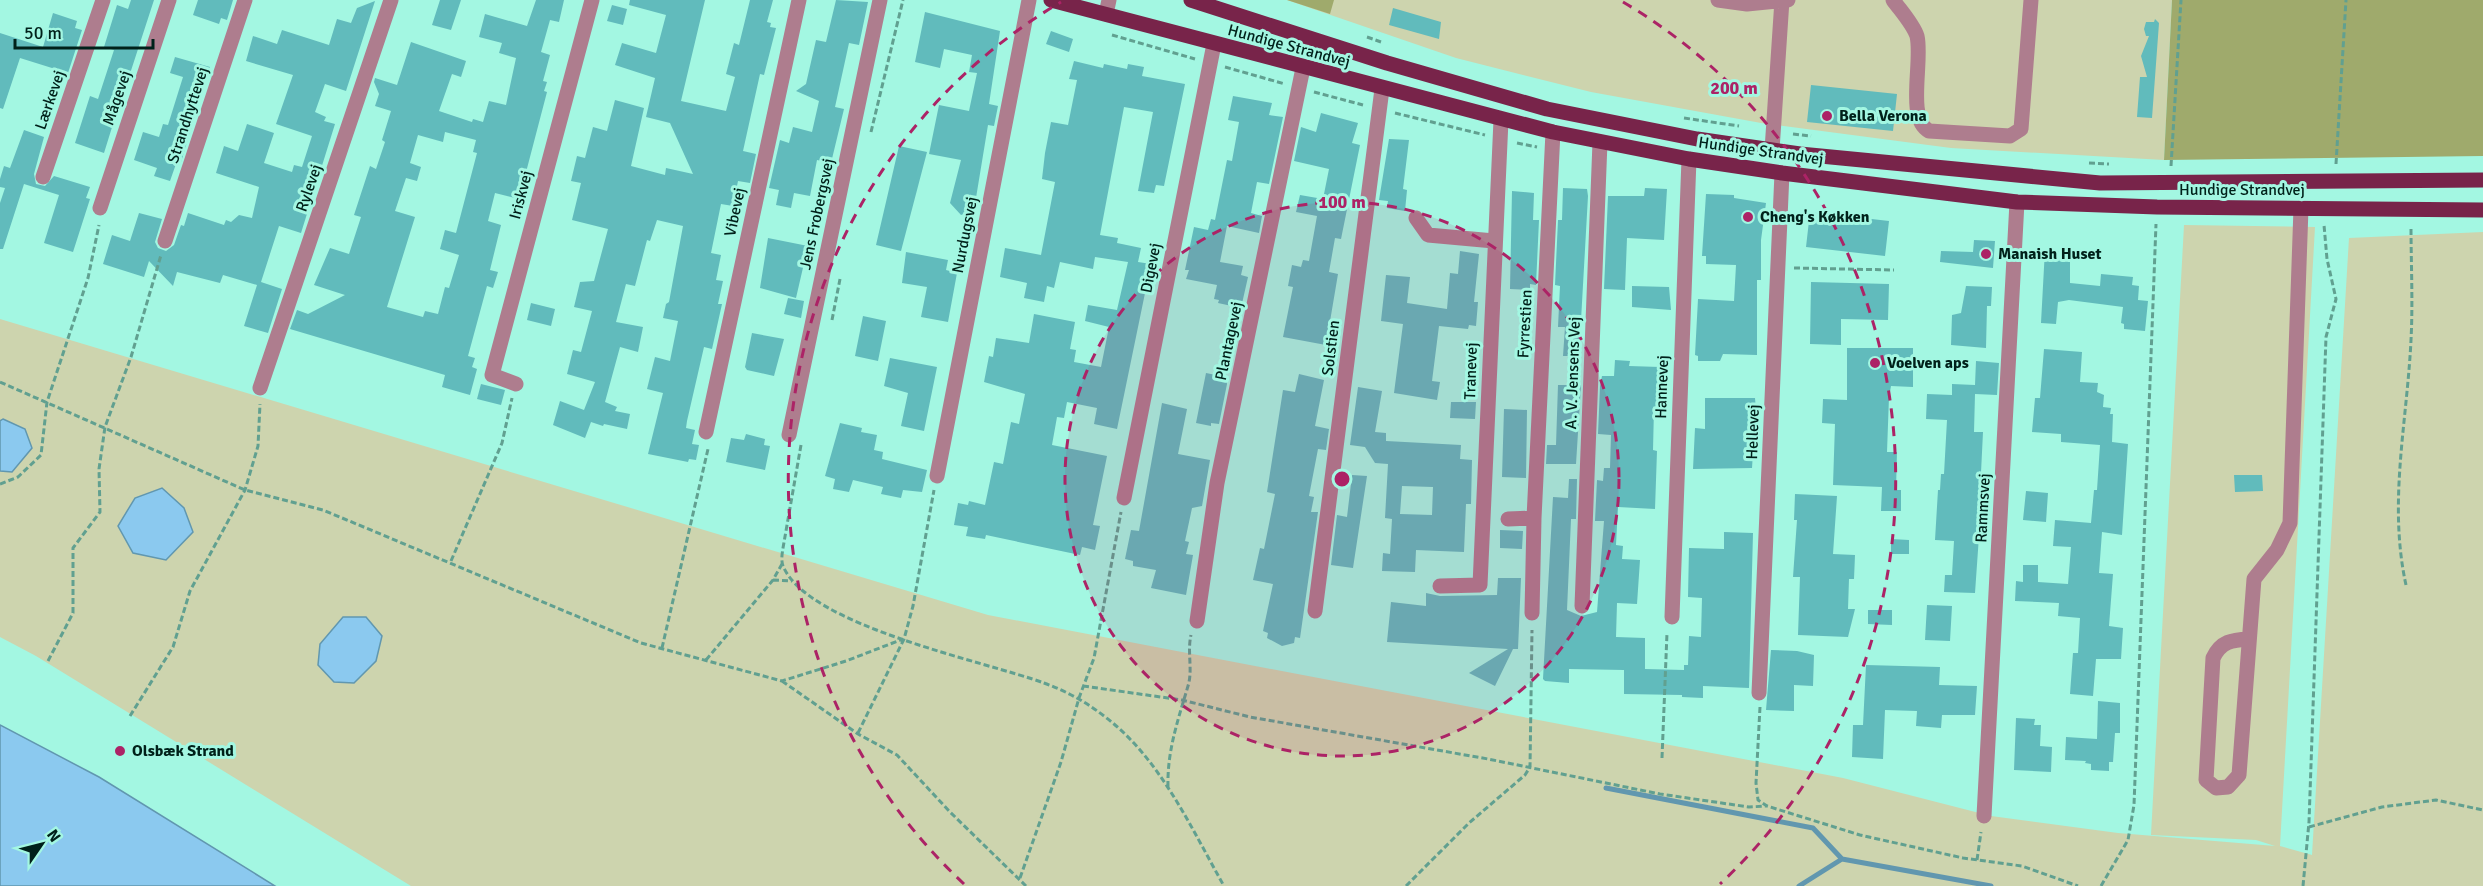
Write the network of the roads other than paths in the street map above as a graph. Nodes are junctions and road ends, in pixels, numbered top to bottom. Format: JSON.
{"nodes":[{"id":1,"x":103,"y":0,"type":"edge"},
{"id":2,"x":169,"y":0,"type":"edge"},
{"id":3,"x":245,"y":0,"type":"edge"},
{"id":4,"x":391,"y":0,"type":"edge"},
{"id":5,"x":592,"y":0,"type":"edge"},
{"id":6,"x":799,"y":0,"type":"edge"},
{"id":7,"x":880,"y":0,"type":"edge"},
{"id":8,"x":1029,"y":0,"type":"edge"},
{"id":9,"x":1051,"y":0,"type":"edge"},
{"id":10,"x":1191,"y":0,"type":"edge"},
{"id":11,"x":1718,"y":0,"type":"edge"},
{"id":12,"x":1893,"y":0,"type":"edge"},
{"id":13,"x":2031,"y":0,"type":"edge"},
{"id":14,"x":1784,"y":1,"type":"edge"},
{"id":15,"x":1079,"y":3,"type":"edge"},
{"id":16,"x":1108,"y":7,"type":"edge"},
{"id":17,"x":1214,"y":44,"type":"junction"},
{"id":18,"x":1303,"y":68,"type":"junction"},
{"id":19,"x":1382,"y":89,"type":"junction"},
{"id":20,"x":1501,"y":120,"type":"junction"},
{"id":21,"x":1553,"y":132,"type":"junction"},
{"id":22,"x":1600,"y":142,"type":"junction"},
{"id":23,"x":1772,"y":150,"type":"junction"},
{"id":24,"x":1689,"y":159,"type":"junction"},
{"id":25,"x":1782,"y":173,"type":"junction"},
{"id":26,"x":43,"y":177,"type":"dead end"},
{"id":27,"x":2483,"y":180,"type":"edge"},
{"id":28,"x":2017,"y":202,"type":"junction"},
{"id":29,"x":99,"y":208,"type":"road end"},
{"id":30,"x":2301,"y":208,"type":"junction"},
{"id":31,"x":2483,"y":210,"type":"edge"},
{"id":32,"x":1416,"y":218,"type":"dead end"},
{"id":33,"x":1494,"y":241,"type":"junction"},
{"id":34,"x":165,"y":242,"type":"road end"},
{"id":35,"x":516,"y":384,"type":"road end"},
{"id":36,"x":260,"y":388,"type":"road end"},
{"id":37,"x":706,"y":432,"type":"road end"},
{"id":38,"x":789,"y":435,"type":"dead end"},
{"id":39,"x":937,"y":476,"type":"road end"},
{"id":40,"x":1124,"y":498,"type":"road end"},
{"id":41,"x":1534,"y":518,"type":"junction"},
{"id":42,"x":1508,"y":519,"type":"dead end"},
{"id":43,"x":1440,"y":586,"type":"dead end"},
{"id":44,"x":1582,"y":606,"type":"dead end"},
{"id":45,"x":1315,"y":611,"type":"dead end"},
{"id":46,"x":1532,"y":613,"type":"road end"},
{"id":47,"x":1672,"y":617,"type":"road end"},
{"id":48,"x":1197,"y":621,"type":"road end"},
{"id":49,"x":2249,"y":639,"type":"junction"},
{"id":50,"x":1760,"y":693,"type":"road end"},
{"id":51,"x":1984,"y":816,"type":"road end"}],
"edges":[{"from":1,"to":26,"type":"street","name":"Lærkevej"},
{"from":2,"to":29,"type":"street","name":"Mågevej"},
{"from":3,"to":34,"type":"street","name":"Strandhyttevej"},
{"from":4,"to":36,"type":"street","name":"Rylevej"},
{"from":5,"to":35,"type":"street","name":"Iriskvej"},
{"from":6,"to":37,"type":"street","name":"Vibevej"},
{"from":7,"to":38,"type":"street","name":"Jens Frobergsvej"},
{"from":8,"to":39,"type":"street","name":"Nurdugsvej"},
{"from":9,"to":15,"type":"main road","name":"Hundige Strandvej"},
{"from":10,"to":23,"type":"main road","name":"Hundige Strandvej"},
{"from":11,"to":14,"type":"street"},
{"from":12,"to":13,"type":"street"},
{"from":14,"to":23,"type":"street"},
{"from":15,"to":16,"type":"main road","name":"Hundige Strandvej"},
{"from":16,"to":17,"type":"main road","name":"Hundige Strandvej"},
{"from":17,"to":18,"type":"main road","name":"Hundige Strandvej"},
{"from":17,"to":40,"type":"street","name":"Digevej"},
{"from":18,"to":19,"type":"main road","name":"Hundige Strandvej"},
{"from":18,"to":48,"type":"street","name":"Plantagevej"},
{"from":19,"to":20,"type":"main road","name":"Hundige Strandvej"},
{"from":19,"to":45,"type":"street","name":"Solstien"},
{"from":20,"to":21,"type":"main road","name":"Hundige Strandvej"},
{"from":20,"to":33,"type":"street","name":"Tranevej"},
{"from":21,"to":22,"type":"main road","name":"Hundige Strandvej"},
{"from":21,"to":41,"type":"street","name":"Fyrrestien"},
{"from":22,"to":24,"type":"main road","name":"Hundige Strandvej"},
{"from":22,"to":44,"type":"street","name":"A. V. Jensens Vej"},
{"from":23,"to":27,"type":"main road","name":"Hundige Strandvej"},
{"from":24,"to":25,"type":"main road","name":"Hundige Strandvej"},
{"from":24,"to":47,"type":"street","name":"Hannevej"},
{"from":25,"to":28,"type":"main road","name":"Hundige Strandvej"},
{"from":25,"to":50,"type":"street","name":"Hellevej"},
{"from":28,"to":30,"type":"main road","name":"Hundige Strandvej"},
{"from":28,"to":51,"type":"street","name":"Rammsvej"},
{"from":30,"to":31,"type":"main road","name":"Hundige Strandvej"},
{"from":30,"to":49,"type":"street"},
{"from":32,"to":33,"type":"street"},
{"from":33,"to":43,"type":"street","name":"Tranevej"},
{"from":41,"to":42,"type":"street"},
{"from":41,"to":46,"type":"street","name":"Fyrrestien"},
{"from":49,"to":49,"type":"street"}]}
